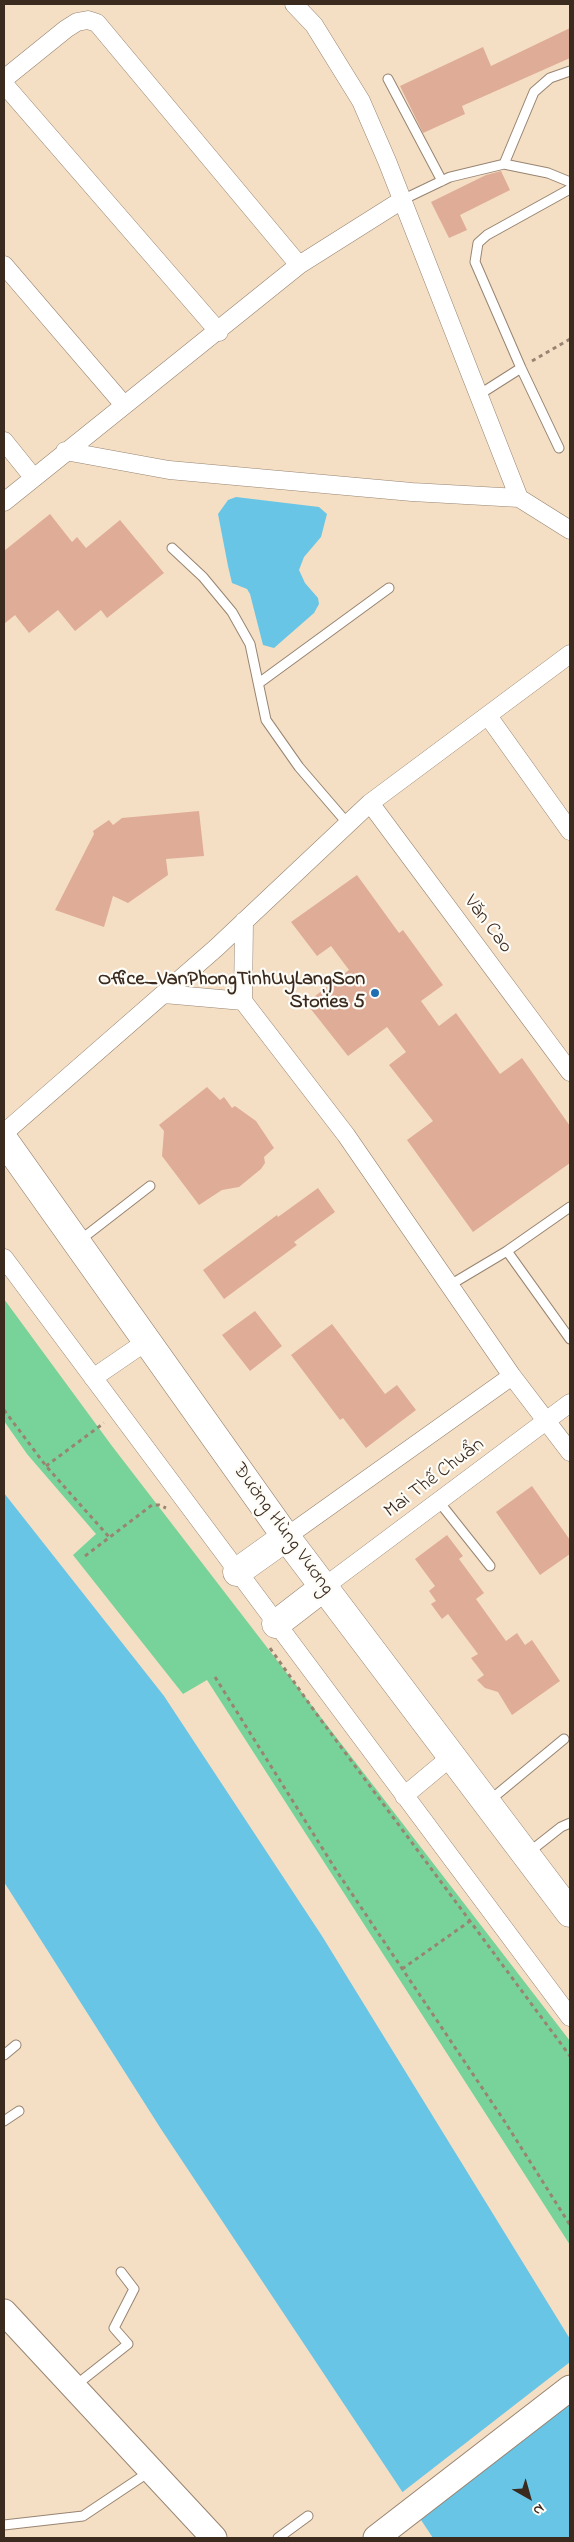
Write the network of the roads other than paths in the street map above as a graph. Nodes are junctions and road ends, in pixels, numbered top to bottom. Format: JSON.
{"nodes":[{"id":1,"x":294,"y":4,"type":"edge"},
{"id":2,"x":570,"y":71,"type":"edge"},
{"id":3,"x":4,"y":79,"type":"edge"},
{"id":4,"x":388,"y":79,"type":"dead end"},
{"id":5,"x":4,"y":84,"type":"edge"},
{"id":6,"x":504,"y":164,"type":"junction"},
{"id":7,"x":442,"y":181,"type":"junction"},
{"id":8,"x":570,"y":182,"type":"edge"},
{"id":9,"x":570,"y":189,"type":"edge"},
{"id":10,"x":402,"y":200,"type":"junction"},
{"id":11,"x":4,"y":265,"type":"edge"},
{"id":12,"x":299,"y":265,"type":"junction"},
{"id":13,"x":218,"y":332,"type":"junction"},
{"id":14,"x":521,"y":368,"type":"junction"},
{"id":15,"x":477,"y":396,"type":"junction"},
{"id":16,"x":124,"y":406,"type":"junction"},
{"id":17,"x":4,"y":441,"type":"edge"},
{"id":18,"x":559,"y":448,"type":"dead end"},
{"id":19,"x":65,"y":452,"type":"junction"},
{"id":20,"x":33,"y":477,"type":"junction"},
{"id":21,"x":519,"y":498,"type":"junction"},
{"id":22,"x":4,"y":502,"type":"edge"},
{"id":23,"x":570,"y":530,"type":"edge"},
{"id":24,"x":172,"y":548,"type":"dead end"},
{"id":25,"x":389,"y":588,"type":"dead end"},
{"id":26,"x":570,"y":654,"type":"edge"},
{"id":27,"x":258,"y":683,"type":"junction"},
{"id":28,"x":488,"y":716,"type":"junction"},
{"id":29,"x":370,"y":803,"type":"junction"},
{"id":30,"x":348,"y":824,"type":"junction"},
{"id":31,"x":570,"y":831,"type":"edge"},
{"id":32,"x":244,"y":921,"type":"junction"},
{"id":33,"x":164,"y":994,"type":"junction"},
{"id":34,"x":243,"y":1001,"type":"junction"},
{"id":35,"x":570,"y":1072,"type":"edge"},
{"id":36,"x":4,"y":1133,"type":"edge"},
{"id":37,"x":4,"y":1140,"type":"edge"},
{"id":38,"x":150,"y":1186,"type":"dead end"},
{"id":39,"x":570,"y":1207,"type":"edge"},
{"id":40,"x":77,"y":1242,"type":"junction"},
{"id":41,"x":507,"y":1251,"type":"junction"},
{"id":42,"x":4,"y":1258,"type":"edge"},
{"id":43,"x":450,"y":1285,"type":"junction"},
{"id":44,"x":570,"y":1339,"type":"edge"},
{"id":45,"x":146,"y":1341,"type":"junction"},
{"id":46,"x":512,"y":1376,"type":"junction"},
{"id":47,"x":93,"y":1378,"type":"junction"},
{"id":48,"x":570,"y":1404,"type":"edge"},
{"id":49,"x":547,"y":1420,"type":"junction"},
{"id":50,"x":570,"y":1452,"type":"edge"},
{"id":51,"x":440,"y":1502,"type":"junction"},
{"id":52,"x":286,"y":1537,"type":"junction"},
{"id":53,"x":490,"y":1566,"type":"dead end"},
{"id":54,"x":237,"y":1572,"type":"junction"},
{"id":55,"x":324,"y":1587,"type":"junction"},
{"id":56,"x":272,"y":1635,"type":"junction"},
{"id":57,"x":564,"y":1739,"type":"dead end"},
{"id":58,"x":452,"y":1756,"type":"junction"},
{"id":59,"x":404,"y":1796,"type":"junction"},
{"id":60,"x":487,"y":1803,"type":"junction"},
{"id":61,"x":570,"y":1823,"type":"edge"},
{"id":62,"x":526,"y":1854,"type":"junction"},
{"id":63,"x":570,"y":1913,"type":"edge"},
{"id":64,"x":570,"y":2015,"type":"edge"},
{"id":65,"x":16,"y":2046,"type":"dead end"},
{"id":66,"x":4,"y":2055,"type":"edge"},
{"id":67,"x":19,"y":2110,"type":"dead end"},
{"id":68,"x":4,"y":2121,"type":"edge"},
{"id":69,"x":120,"y":2272,"type":"dead end"},
{"id":70,"x":4,"y":2312,"type":"edge"},
{"id":71,"x":73,"y":2387,"type":"junction"},
{"id":72,"x":570,"y":2388,"type":"edge"},
{"id":73,"x":152,"y":2471,"type":"junction"},
{"id":74,"x":308,"y":2516,"type":"dead end"},
{"id":75,"x":4,"y":2525,"type":"edge"},
{"id":76,"x":202,"y":2534,"type":"edge"},
{"id":77,"x":278,"y":2538,"type":"edge"},
{"id":78,"x":376,"y":2538,"type":"edge"}],
"edges":[{"from":1,"to":10,"type":"street"},
{"from":2,"to":6,"type":"lane"},
{"from":3,"to":12,"type":"street"},
{"from":4,"to":7,"type":"lane"},
{"from":5,"to":13,"type":"street"},
{"from":6,"to":7,"type":"lane"},
{"from":6,"to":8,"type":"lane"},
{"from":7,"to":10,"type":"lane"},
{"from":9,"to":14,"type":"lane"},
{"from":10,"to":12,"type":"street"},
{"from":10,"to":15,"type":"street"},
{"from":11,"to":16,"type":"street"},
{"from":12,"to":13,"type":"street"},
{"from":13,"to":16,"type":"street"},
{"from":14,"to":15,"type":"lane"},
{"from":14,"to":18,"type":"lane"},
{"from":15,"to":21,"type":"street"},
{"from":16,"to":19,"type":"street"},
{"from":17,"to":20,"type":"street"},
{"from":19,"to":20,"type":"street"},
{"from":19,"to":21,"type":"street"},
{"from":20,"to":22,"type":"street"},
{"from":21,"to":23,"type":"street"},
{"from":24,"to":27,"type":"lane"},
{"from":25,"to":27,"type":"lane"},
{"from":26,"to":28,"type":"street"},
{"from":27,"to":30,"type":"lane"},
{"from":28,"to":29,"type":"street"},
{"from":28,"to":31,"type":"street"},
{"from":29,"to":30,"type":"street"},
{"from":29,"to":35,"type":"street","name":"Văn Cao"},
{"from":30,"to":32,"type":"street"},
{"from":32,"to":33,"type":"street"},
{"from":32,"to":34,"type":"street"},
{"from":33,"to":34,"type":"street"},
{"from":33,"to":36,"type":"street"},
{"from":34,"to":43,"type":"street"},
{"from":37,"to":40,"type":"main road","name":"Đường Hùng Vương"},
{"from":38,"to":40,"type":"lane"},
{"from":39,"to":41,"type":"lane"},
{"from":40,"to":45,"type":"main road","name":"Đường Hùng Vương"},
{"from":41,"to":43,"type":"lane"},
{"from":41,"to":44,"type":"lane"},
{"from":42,"to":47,"type":"street"},
{"from":43,"to":46,"type":"street"},
{"from":45,"to":47,"type":"street"},
{"from":45,"to":52,"type":"main road","name":"Đường Hùng Vương"},
{"from":46,"to":49,"type":"street"},
{"from":46,"to":52,"type":"street","name":"Mai Thế Chuẩn"},
{"from":47,"to":54,"type":"street"},
{"from":48,"to":49,"type":"street","name":"Mai Thế Chuẩn"},
{"from":49,"to":50,"type":"street"},
{"from":49,"to":51,"type":"street","name":"Mai Thế Chuẩn"},
{"from":51,"to":53,"type":"lane"},
{"from":51,"to":55,"type":"street","name":"Mai Thế Chuẩn"},
{"from":52,"to":54,"type":"main road"},
{"from":52,"to":55,"type":"main road","name":"Đường Hùng Vương"},
{"from":54,"to":56,"type":"street"},
{"from":55,"to":56,"type":"main road"},
{"from":55,"to":58,"type":"main road","name":"Đường Hùng Vương"},
{"from":56,"to":59,"type":"street"},
{"from":57,"to":60,"type":"lane"},
{"from":58,"to":59,"type":"street"},
{"from":58,"to":60,"type":"main road","name":"Đường Hùng Vương"},
{"from":59,"to":64,"type":"street"},
{"from":60,"to":62,"type":"main road","name":"Đường Hùng Vương"},
{"from":61,"to":62,"type":"lane"},
{"from":62,"to":63,"type":"main road","name":"Đường Hùng Vương"},
{"from":65,"to":66,"type":"lane"},
{"from":67,"to":68,"type":"lane"},
{"from":69,"to":71,"type":"lane"},
{"from":70,"to":71,"type":"street"},
{"from":71,"to":73,"type":"street"},
{"from":72,"to":78,"type":"street"},
{"from":73,"to":75,"type":"lane"},
{"from":73,"to":76,"type":"street"},
{"from":74,"to":77,"type":"lane"}]}
